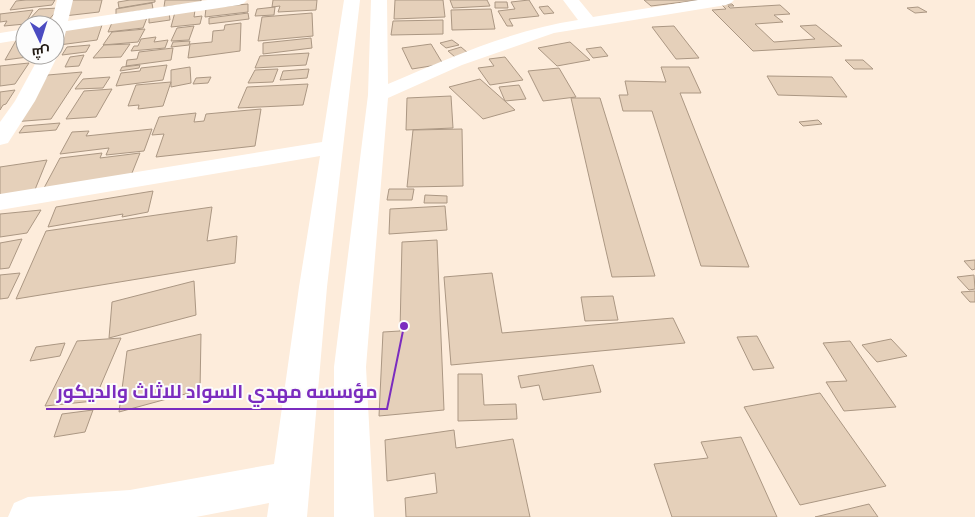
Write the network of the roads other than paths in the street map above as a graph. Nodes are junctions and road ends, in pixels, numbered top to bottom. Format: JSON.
{"nodes":[{"id":1,"x":65,"y":0,"type":"edge"},
{"id":2,"x":239,"y":0,"type":"edge"},
{"id":3,"x":352,"y":0,"type":"edge"},
{"id":4,"x":379,"y":0,"type":"edge"},
{"id":5,"x":571,"y":0,"type":"edge"},
{"id":6,"x":634,"y":0,"type":"edge"},
{"id":7,"x":726,"y":0,"type":"edge"},
{"id":8,"x":647,"y":12,"type":"junction"},
{"id":9,"x":61,"y":15,"type":"edge"},
{"id":10,"x":588,"y":22,"type":"junction"},
{"id":11,"x":65,"y":30,"type":"edge"},
{"id":12,"x":15,"y":36,"type":"edge"},
{"id":13,"x":0,"y":38,"type":"edge"},
{"id":14,"x":44,"y":65,"type":"edge"},
{"id":15,"x":378,"y":95,"type":"junction"},
{"id":16,"x":0,"y":138,"type":"edge"},
{"id":17,"x":331,"y":147,"type":"junction"},
{"id":18,"x":0,"y":202,"type":"edge"},
{"id":19,"x":291,"y":480,"type":"junction"},
{"id":20,"x":28,"y":517,"type":"edge"},
{"id":21,"x":287,"y":517,"type":"edge"},
{"id":22,"x":354,"y":517,"type":"edge"}],
"edges":[{"from":1,"to":9,"type":"street"},
{"from":2,"to":11,"type":"street"},
{"from":3,"to":17,"type":"street"},
{"from":4,"to":15,"type":"street"},
{"from":5,"to":10,"type":"street"},
{"from":6,"to":8,"type":"street"},
{"from":7,"to":8,"type":"street"},
{"from":8,"to":10,"type":"street"},
{"from":10,"to":15,"type":"street"},
{"from":12,"to":13,"type":"street"},
{"from":14,"to":16,"type":"street"},
{"from":15,"to":22,"type":"street"},
{"from":17,"to":18,"type":"street"},
{"from":17,"to":19,"type":"street"},
{"from":19,"to":20,"type":"street"},
{"from":19,"to":21,"type":"street"}]}
